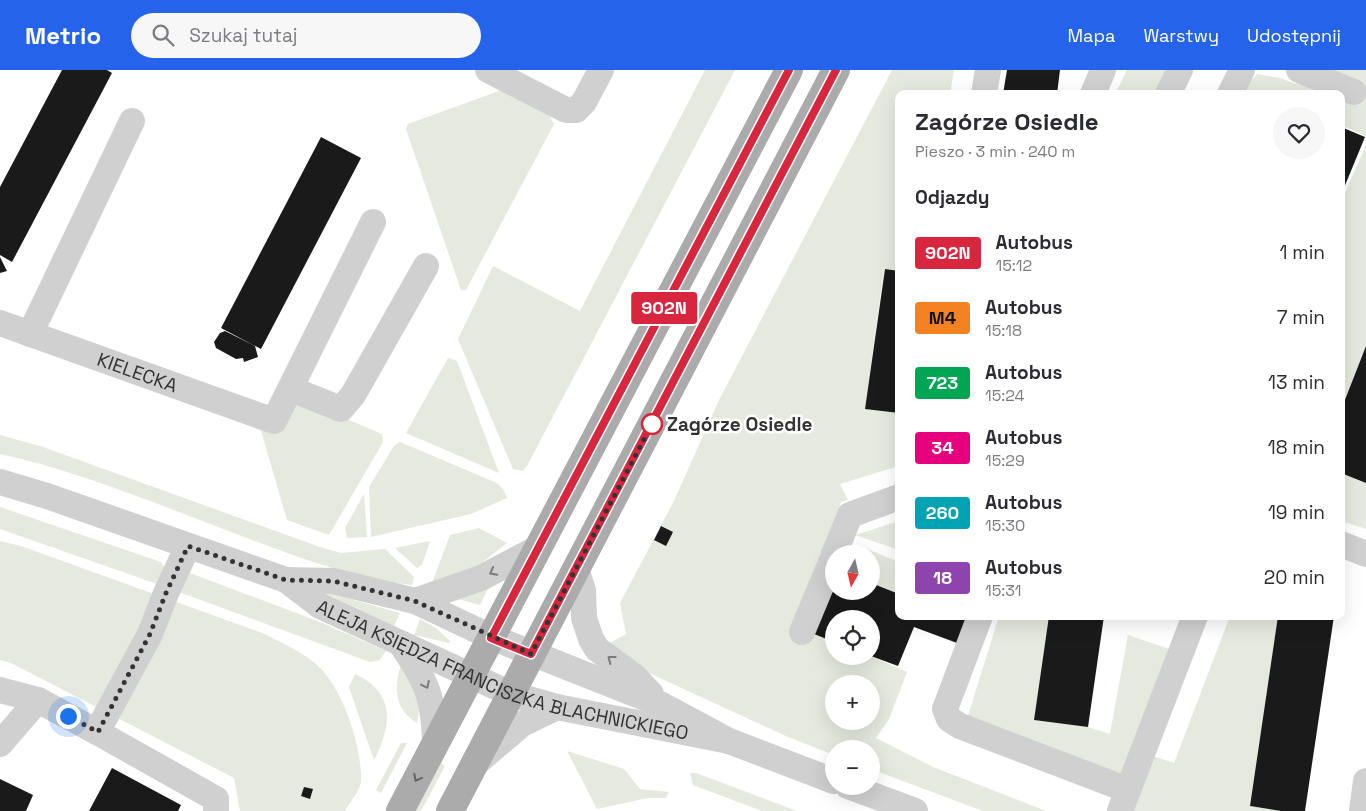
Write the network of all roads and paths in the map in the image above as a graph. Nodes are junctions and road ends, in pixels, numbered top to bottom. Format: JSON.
{"nodes":[{"id":1,"x":488,"y":70,"type":"edge"},
{"id":2,"x":601,"y":70,"type":"edge"},
{"id":3,"x":789,"y":70,"type":"edge"},
{"id":4,"x":836,"y":70,"type":"edge"},
{"id":5,"x":988,"y":70,"type":"edge"},
{"id":6,"x":1104,"y":70,"type":"edge"},
{"id":7,"x":1180,"y":70,"type":"edge"},
{"id":8,"x":1242,"y":70,"type":"edge"},
{"id":9,"x":1299,"y":70,"type":"edge"},
{"id":10,"x":985,"y":90,"type":"edge"},
{"id":11,"x":1095,"y":90,"type":"edge"},
{"id":12,"x":1170,"y":90,"type":"edge"},
{"id":13,"x":1232,"y":90,"type":"edge"},
{"id":14,"x":1354,"y":92,"type":"dead end"},
{"id":15,"x":132,"y":121,"type":"dead end"},
{"id":16,"x":373,"y":222,"type":"dead end"},
{"id":17,"x":426,"y":266,"type":"dead end"},
{"id":18,"x":0,"y":323,"type":"edge"},
{"id":19,"x":30,"y":334,"type":"junction"},
{"id":20,"x":291,"y":389,"type":"junction"},
{"id":21,"x":0,"y":482,"type":"edge"},
{"id":22,"x":895,"y":499,"type":"edge"},
{"id":23,"x":838,"y":545,"type":"edge"},
{"id":24,"x":188,"y":546,"type":"junction"},
{"id":25,"x":1345,"y":546,"type":"edge"},
{"id":26,"x":536,"y":549,"type":"junction"},
{"id":27,"x":1366,"y":554,"type":"edge"},
{"id":28,"x":576,"y":569,"type":"junction"},
{"id":29,"x":825,"y":577,"type":"edge"},
{"id":30,"x":286,"y":580,"type":"junction"},
{"id":31,"x":415,"y":601,"type":"junction"},
{"id":32,"x":978,"y":620,"type":"edge"},
{"id":33,"x":1193,"y":620,"type":"edge"},
{"id":34,"x":802,"y":632,"type":"dead end"},
{"id":35,"x":491,"y":638,"type":"junction"},
{"id":36,"x":400,"y":643,"type":"junction"},
{"id":37,"x":531,"y":654,"type":"junction"},
{"id":38,"x":470,"y":676,"type":"junction"},
{"id":39,"x":0,"y":690,"type":"edge"},
{"id":40,"x":511,"y":694,"type":"junction"},
{"id":41,"x":38,"y":700,"type":"junction"},
{"id":42,"x":660,"y":704,"type":"junction"},
{"id":43,"x":557,"y":707,"type":"junction"},
{"id":44,"x":98,"y":732,"type":"junction"},
{"id":45,"x":728,"y":741,"type":"junction"},
{"id":46,"x":0,"y":744,"type":"edge"},
{"id":47,"x":435,"y":744,"type":"junction"},
{"id":48,"x":475,"y":764,"type":"junction"},
{"id":49,"x":825,"y":778,"type":"edge"},
{"id":50,"x":1366,"y":781,"type":"edge"},
{"id":51,"x":872,"y":795,"type":"edge"},
{"id":52,"x":1124,"y":800,"type":"edge"},
{"id":53,"x":216,"y":811,"type":"edge"},
{"id":54,"x":400,"y":811,"type":"edge"},
{"id":55,"x":450,"y":811,"type":"edge"},
{"id":56,"x":915,"y":811,"type":"edge"},
{"id":57,"x":1362,"y":811,"type":"edge"}],
"edges":[{"from":1,"to":2,"type":"street"},
{"from":3,"to":26,"type":"main road"},
{"from":4,"to":28,"type":"main road"},
{"from":5,"to":10,"type":"street"},
{"from":6,"to":11,"type":"street"},
{"from":7,"to":12,"type":"street"},
{"from":8,"to":13,"type":"street"},
{"from":9,"to":14,"type":"street"},
{"from":15,"to":19,"type":"street"},
{"from":16,"to":20,"type":"street"},
{"from":17,"to":20,"type":"street"},
{"from":18,"to":19,"type":"street","name":"KIELECKA"},
{"from":19,"to":20,"type":"street","name":"KIELECKA"},
{"from":21,"to":24,"type":"street","name":"ALEJA KSIĘDZA FRANCISZKA BLACHNICKIEGO"},
{"from":22,"to":23,"type":"street"},
{"from":24,"to":30,"type":"street","name":"ALEJA KSIĘDZA FRANCISZKA BLACHNICKIEGO"},
{"from":24,"to":44,"type":"street"},
{"from":25,"to":27,"type":"street"},
{"from":26,"to":31,"type":"street","one_way":true},
{"from":26,"to":35,"type":"main road"},
{"from":28,"to":37,"type":"main road"},
{"from":42,"to":28,"type":"street","one_way":true},
{"from":29,"to":34,"type":"street"},
{"from":30,"to":31,"type":"street","name":"ALEJA KSIĘDZA FRANCISZKA BLACHNICKIEGO"},
{"from":30,"to":36,"type":"street","name":"ALEJA KSIĘDZA FRANCISZKA BLACHNICKIEGO"},
{"from":31,"to":35,"type":"street","name":"ALEJA KSIĘDZA FRANCISZKA BLACHNICKIEGO"},
{"from":32,"to":52,"type":"street"},
{"from":33,"to":52,"type":"street"},
{"from":35,"to":37,"type":"street","name":"ALEJA KSIĘDZA FRANCISZKA BLACHNICKIEGO"},
{"from":35,"to":38,"type":"main road"},
{"from":36,"to":38,"type":"street","name":"ALEJA KSIĘDZA FRANCISZKA BLACHNICKIEGO"},
{"from":36,"to":47,"type":"street","one_way":true},
{"from":37,"to":40,"type":"main road"},
{"from":37,"to":42,"type":"street","name":"ALEJA KSIĘDZA FRANCISZKA BLACHNICKIEGO"},
{"from":38,"to":40,"type":"street","name":"ALEJA KSIĘDZA FRANCISZKA BLACHNICKIEGO"},
{"from":38,"to":47,"type":"main road"},
{"from":39,"to":41,"type":"street"},
{"from":40,"to":43,"type":"street","name":"ALEJA KSIĘDZA FRANCISZKA BLACHNICKIEGO"},
{"from":40,"to":48,"type":"main road"},
{"from":41,"to":44,"type":"street"},
{"from":41,"to":46,"type":"street"},
{"from":42,"to":45,"type":"street","name":"ALEJA KSIĘDZA FRANCISZKA BLACHNICKIEGO"},
{"from":43,"to":45,"type":"street","name":"ALEJA KSIĘDZA FRANCISZKA BLACHNICKIEGO"},
{"from":43,"to":48,"type":"street"},
{"from":44,"to":53,"type":"street"},
{"from":45,"to":49,"type":"street","name":"ALEJA KSIĘDZA FRANCISZKA BLACHNICKIEGO"},
{"from":47,"to":54,"type":"main road","one_way":true},
{"from":48,"to":55,"type":"main road"},
{"from":50,"to":57,"type":"street"},
{"from":51,"to":56,"type":"street"}]}
